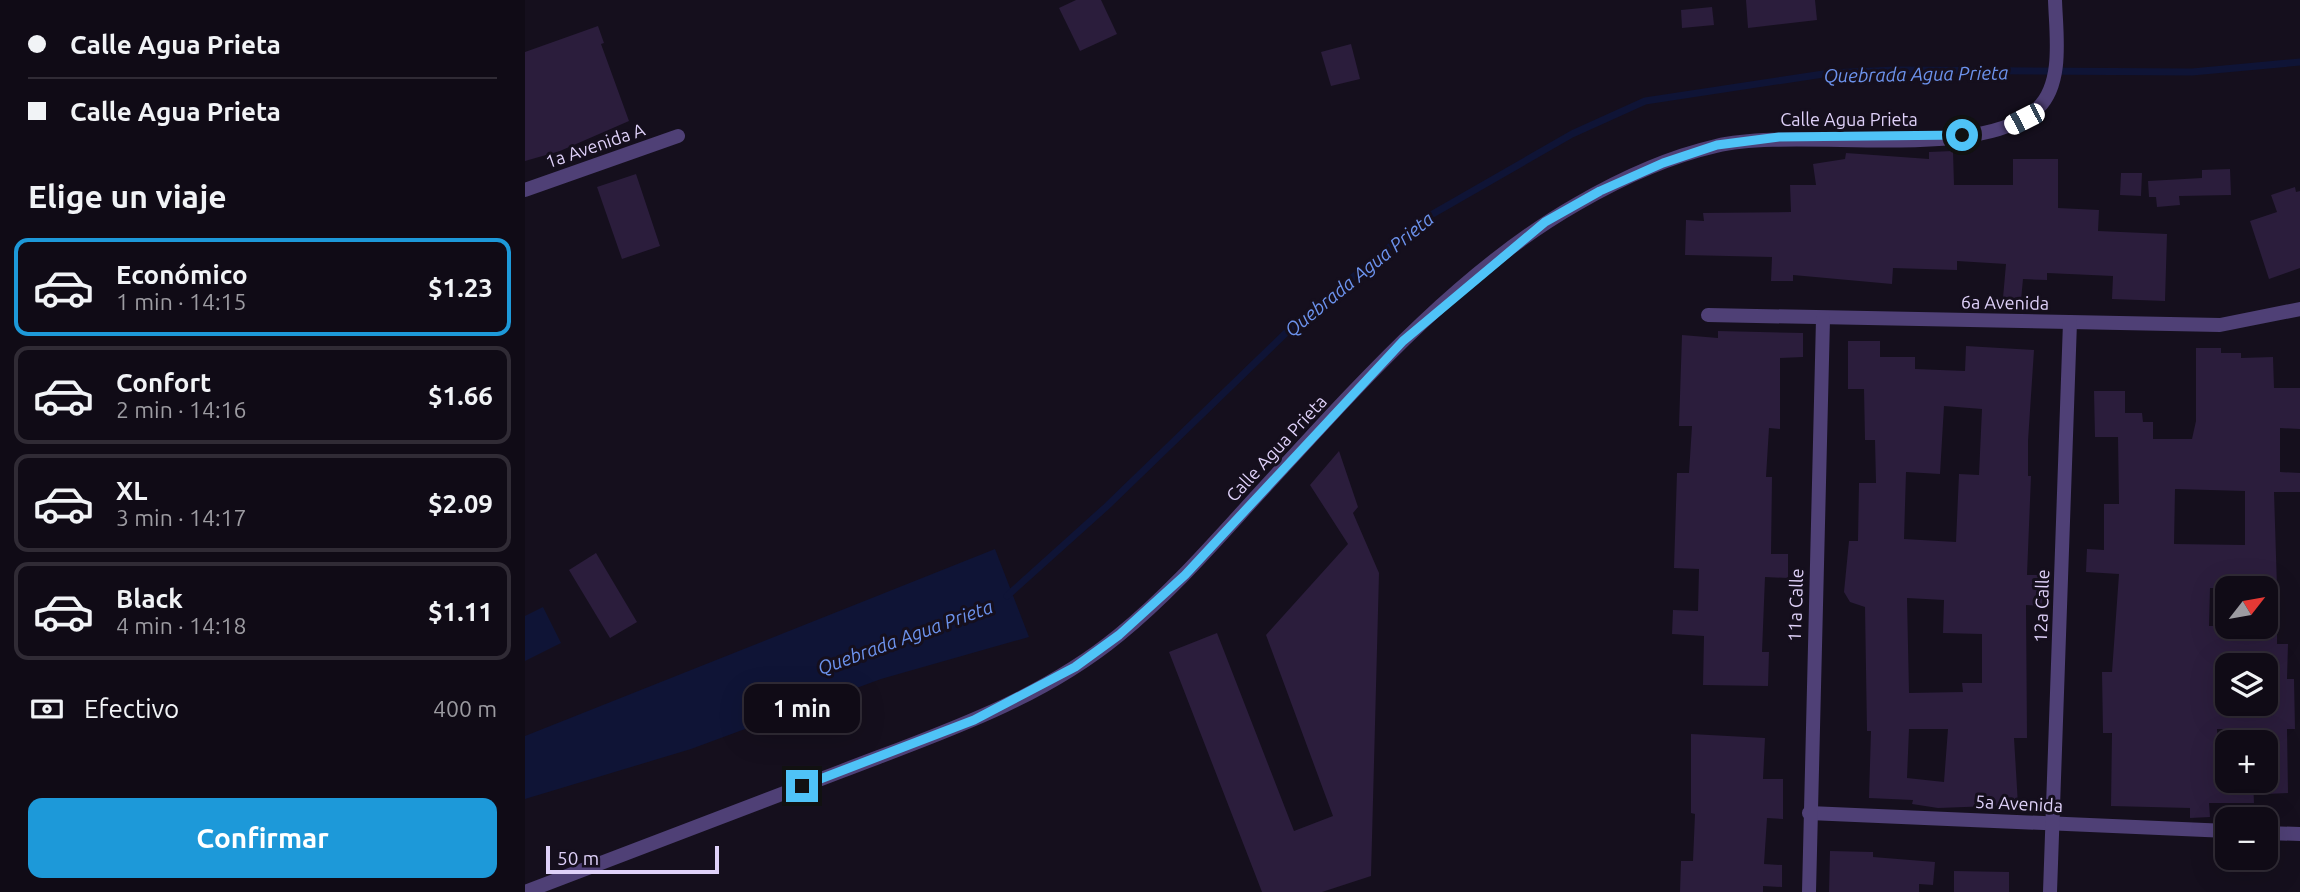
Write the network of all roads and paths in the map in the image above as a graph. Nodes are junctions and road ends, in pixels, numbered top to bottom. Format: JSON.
{"nodes":[{"id":1,"x":2055,"y":0,"type":"edge"},
{"id":2,"x":678,"y":136,"type":"dead end"},
{"id":3,"x":525,"y":190,"type":"edge"},
{"id":4,"x":2300,"y":309,"type":"edge"},
{"id":5,"x":1708,"y":315,"type":"dead end"},
{"id":6,"x":1823,"y":319,"type":"junction"},
{"id":7,"x":2070,"y":322,"type":"junction"},
{"id":8,"x":1808,"y":813,"type":"junction"},
{"id":9,"x":2052,"y":824,"type":"junction"},
{"id":10,"x":2215,"y":830,"type":"edge"},
{"id":11,"x":2278,"y":833,"type":"edge"},
{"id":12,"x":2300,"y":834,"type":"edge"},
{"id":13,"x":525,"y":892,"type":"edge"},
{"id":14,"x":1809,"y":892,"type":"edge"},
{"id":15,"x":2050,"y":892,"type":"edge"}],
"edges":[{"from":1,"to":13,"type":"street","name":"Calle Agua Prieta"},
{"from":2,"to":3,"type":"street","name":"1a Avenida A"},
{"from":4,"to":7,"type":"street","name":"6a Avenida"},
{"from":5,"to":6,"type":"street","name":"6a Avenida"},
{"from":6,"to":7,"type":"street","name":"6a Avenida"},
{"from":6,"to":8,"type":"street","name":"11a Calle"},
{"from":7,"to":9,"type":"street","name":"12a Calle"},
{"from":8,"to":9,"type":"street","name":"5a Avenida"},
{"from":8,"to":14,"type":"street","name":"11a Calle"},
{"from":9,"to":10,"type":"street","name":"5a Avenida"},
{"from":9,"to":15,"type":"street","name":"12a Calle"},
{"from":11,"to":12,"type":"street"}]}
